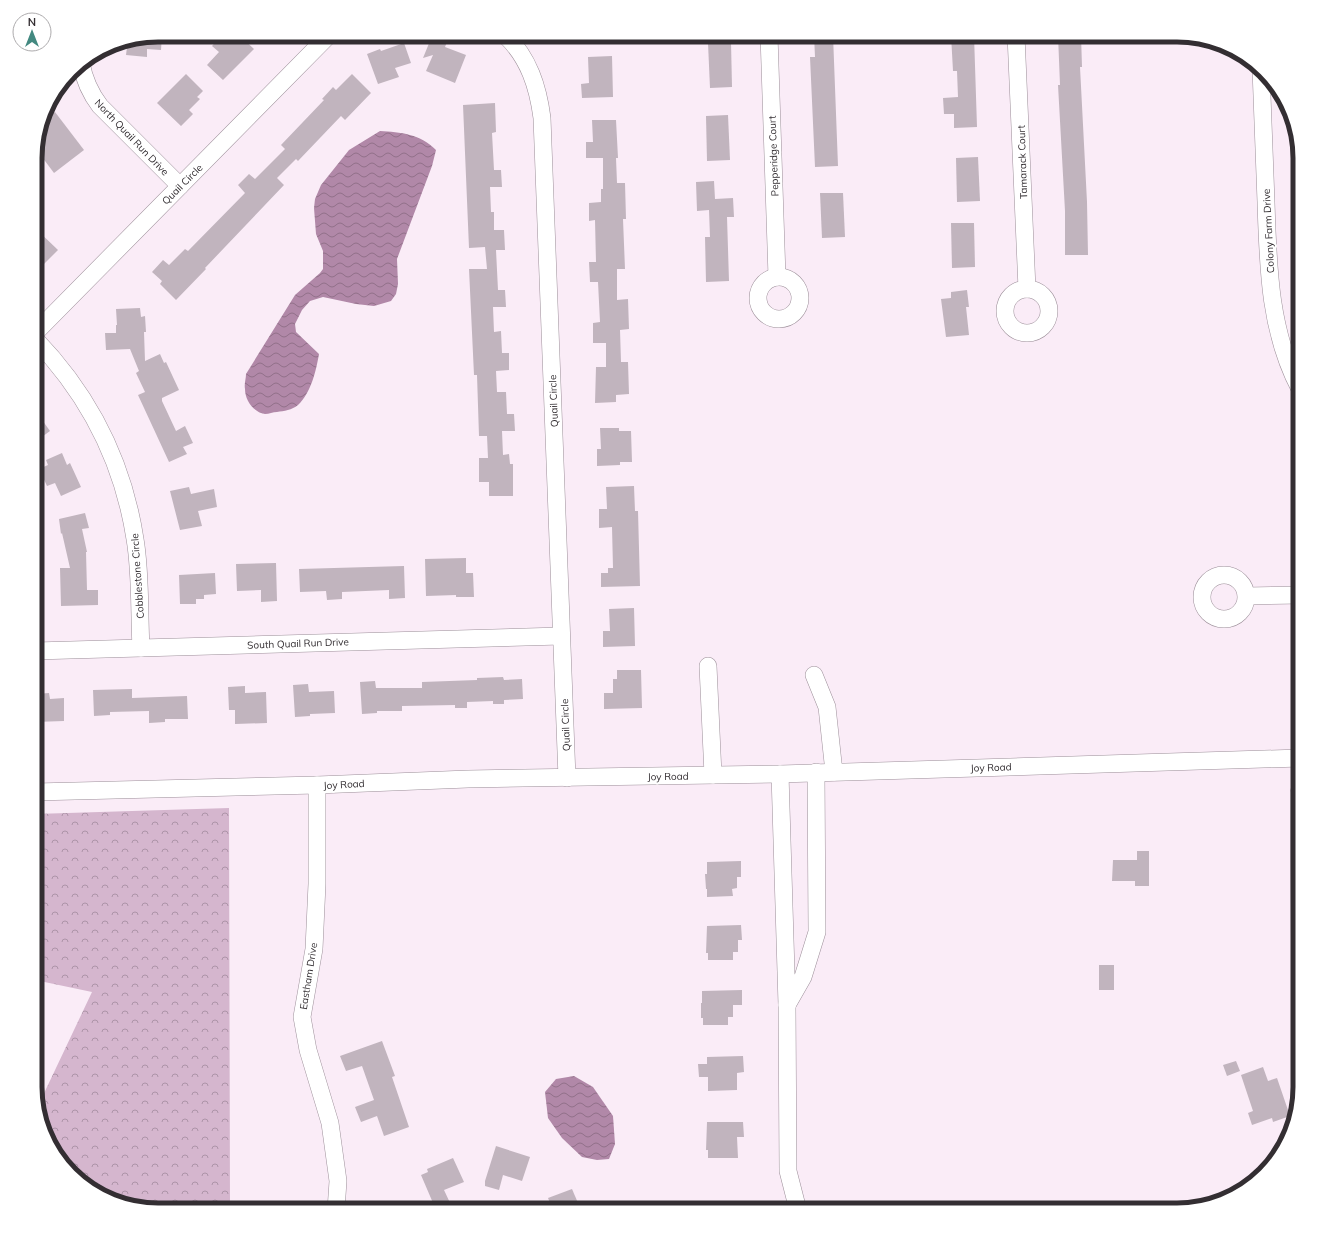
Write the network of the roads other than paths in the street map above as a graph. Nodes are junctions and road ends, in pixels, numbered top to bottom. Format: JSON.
{"nodes":[{"id":1,"x":322,"y":42,"type":"edge"},
{"id":2,"x":513,"y":42,"type":"edge"},
{"id":3,"x":769,"y":42,"type":"edge"},
{"id":4,"x":1016,"y":42,"type":"edge"},
{"id":5,"x":82,"y":70,"type":"edge"},
{"id":6,"x":1261,"y":79,"type":"edge"},
{"id":7,"x":180,"y":186,"type":"junction"},
{"id":8,"x":777,"y":277,"type":"dead end"},
{"id":9,"x":1027,"y":290,"type":"dead end"},
{"id":10,"x":42,"y":327,"type":"edge"},
{"id":11,"x":42,"y":347,"type":"edge"},
{"id":12,"x":1293,"y":372,"type":"edge"},
{"id":13,"x":1293,"y":595,"type":"edge"},
{"id":14,"x":1246,"y":596,"type":"dead end"},
{"id":15,"x":561,"y":636,"type":"junction"},
{"id":16,"x":141,"y":648,"type":"junction"},
{"id":17,"x":42,"y":651,"type":"edge"},
{"id":18,"x":708,"y":666,"type":"dead end"},
{"id":19,"x":814,"y":675,"type":"dead end"},
{"id":20,"x":1293,"y":758,"type":"edge"},
{"id":21,"x":816,"y":772,"type":"junction"},
{"id":22,"x":834,"y":772,"type":"junction"},
{"id":23,"x":780,"y":774,"type":"junction"},
{"id":24,"x":713,"y":775,"type":"junction"},
{"id":25,"x":567,"y":778,"type":"junction"},
{"id":26,"x":317,"y":785,"type":"junction"},
{"id":27,"x":42,"y":792,"type":"edge"},
{"id":28,"x":787,"y":1005,"type":"junction"},
{"id":29,"x":336,"y":1203,"type":"edge"},
{"id":30,"x":796,"y":1203,"type":"edge"}],
"edges":[{"from":1,"to":7,"type":"street","name":"Quail Circle"},
{"from":2,"to":15,"type":"street","name":"Quail Circle"},
{"from":3,"to":8,"type":"street","name":"Pepperidge Court"},
{"from":4,"to":9,"type":"street","name":"Tamarack Court"},
{"from":5,"to":7,"type":"street","name":"North Quail Run Drive"},
{"from":6,"to":12,"type":"street","name":"Colony Farm Drive"},
{"from":7,"to":10,"type":"street","name":"Quail Circle"},
{"from":11,"to":16,"type":"street","name":"Cobblestone Circle"},
{"from":13,"to":14,"type":"street"},
{"from":15,"to":16,"type":"street","name":"South Quail Run Drive"},
{"from":15,"to":25,"type":"street","name":"Quail Circle"},
{"from":16,"to":17,"type":"street","name":"South Quail Run Drive"},
{"from":18,"to":24,"type":"street"},
{"from":19,"to":22,"type":"street"},
{"from":20,"to":22,"type":"street","name":"Joy Road"},
{"from":21,"to":22,"type":"street","name":"Joy Road"},
{"from":21,"to":23,"type":"street","name":"Joy Road"},
{"from":21,"to":28,"type":"street"},
{"from":23,"to":24,"type":"street","name":"Joy Road"},
{"from":23,"to":28,"type":"street"},
{"from":24,"to":25,"type":"street","name":"Joy Road"},
{"from":25,"to":26,"type":"street","name":"Joy Road"},
{"from":26,"to":27,"type":"street","name":"Joy Road"},
{"from":26,"to":29,"type":"street","name":"Eastham Drive"},
{"from":28,"to":30,"type":"street"}]}
